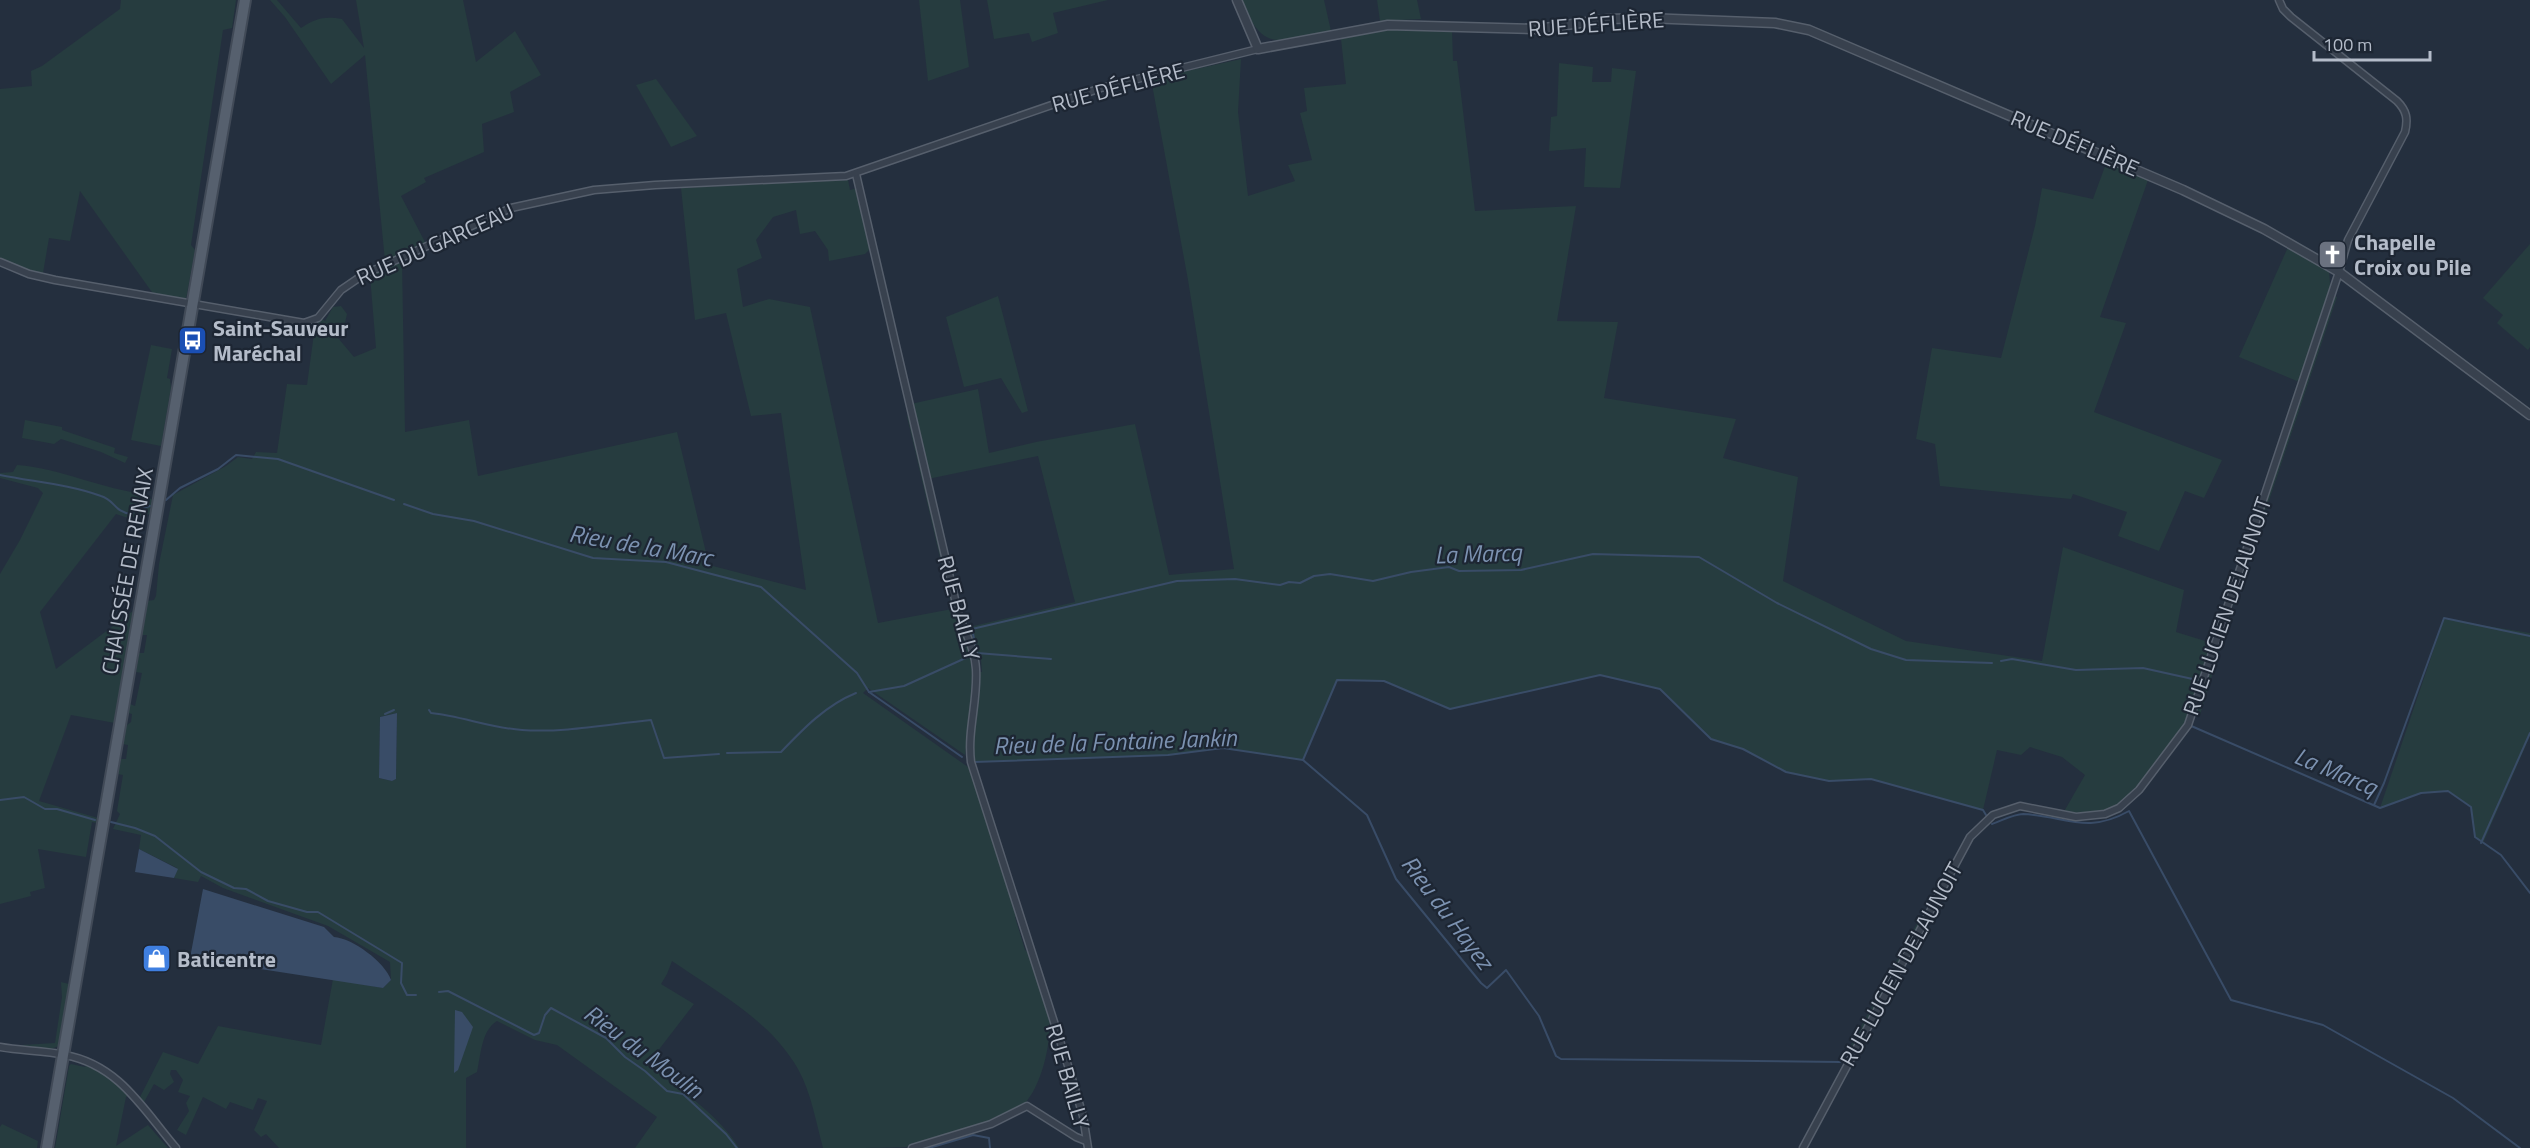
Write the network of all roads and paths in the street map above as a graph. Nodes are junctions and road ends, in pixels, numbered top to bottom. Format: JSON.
{"nodes":[{"id":1,"x":245,"y":0,"type":"edge"},
{"id":2,"x":1237,"y":0,"type":"edge"},
{"id":3,"x":2279,"y":0,"type":"edge"},
{"id":4,"x":1258,"y":49,"type":"junction"},
{"id":5,"x":856,"y":174,"type":"junction"},
{"id":6,"x":0,"y":262,"type":"edge"},
{"id":7,"x":2339,"y":272,"type":"junction"},
{"id":8,"x":192,"y":305,"type":"junction"},
{"id":9,"x":2530,"y":415,"type":"edge"},
{"id":10,"x":0,"y":1047,"type":"edge"},
{"id":11,"x":64,"y":1054,"type":"junction"},
{"id":12,"x":1087,"y":1145,"type":"edge"},
{"id":13,"x":47,"y":1148,"type":"edge"},
{"id":14,"x":176,"y":1148,"type":"edge"},
{"id":15,"x":912,"y":1148,"type":"edge"},
{"id":16,"x":1803,"y":1148,"type":"edge"}],
"edges":[{"from":1,"to":8,"type":"main road","name":"CHAUSSÉE DE RENAIX"},
{"from":2,"to":4,"type":"street"},
{"from":3,"to":7,"type":"street","name":"RUE LUCIEN DELAUNOIT"},
{"from":4,"to":5,"type":"street","name":"RUE DÉFLIÈRE"},
{"from":4,"to":7,"type":"street","name":"RUE DÉFLIÈRE"},
{"from":5,"to":8,"type":"street","name":"RUE DU GARCEAU"},
{"from":5,"to":12,"type":"street","name":"RUE BAILLY"},
{"from":6,"to":8,"type":"street","name":"RUE DU GARCEAU"},
{"from":7,"to":9,"type":"street","name":"RUE DÉFLIÈRE"},
{"from":7,"to":16,"type":"street","name":"RUE LUCIEN DELAUNOIT"},
{"from":8,"to":11,"type":"main road","name":"CHAUSSÉE DE RENAIX"},
{"from":10,"to":11,"type":"street"},
{"from":11,"to":13,"type":"main road","name":"CHAUSSÉE DE RENAIX"},
{"from":11,"to":14,"type":"street"},
{"from":12,"to":15,"type":"street","name":"RUE BAILLY"}]}
